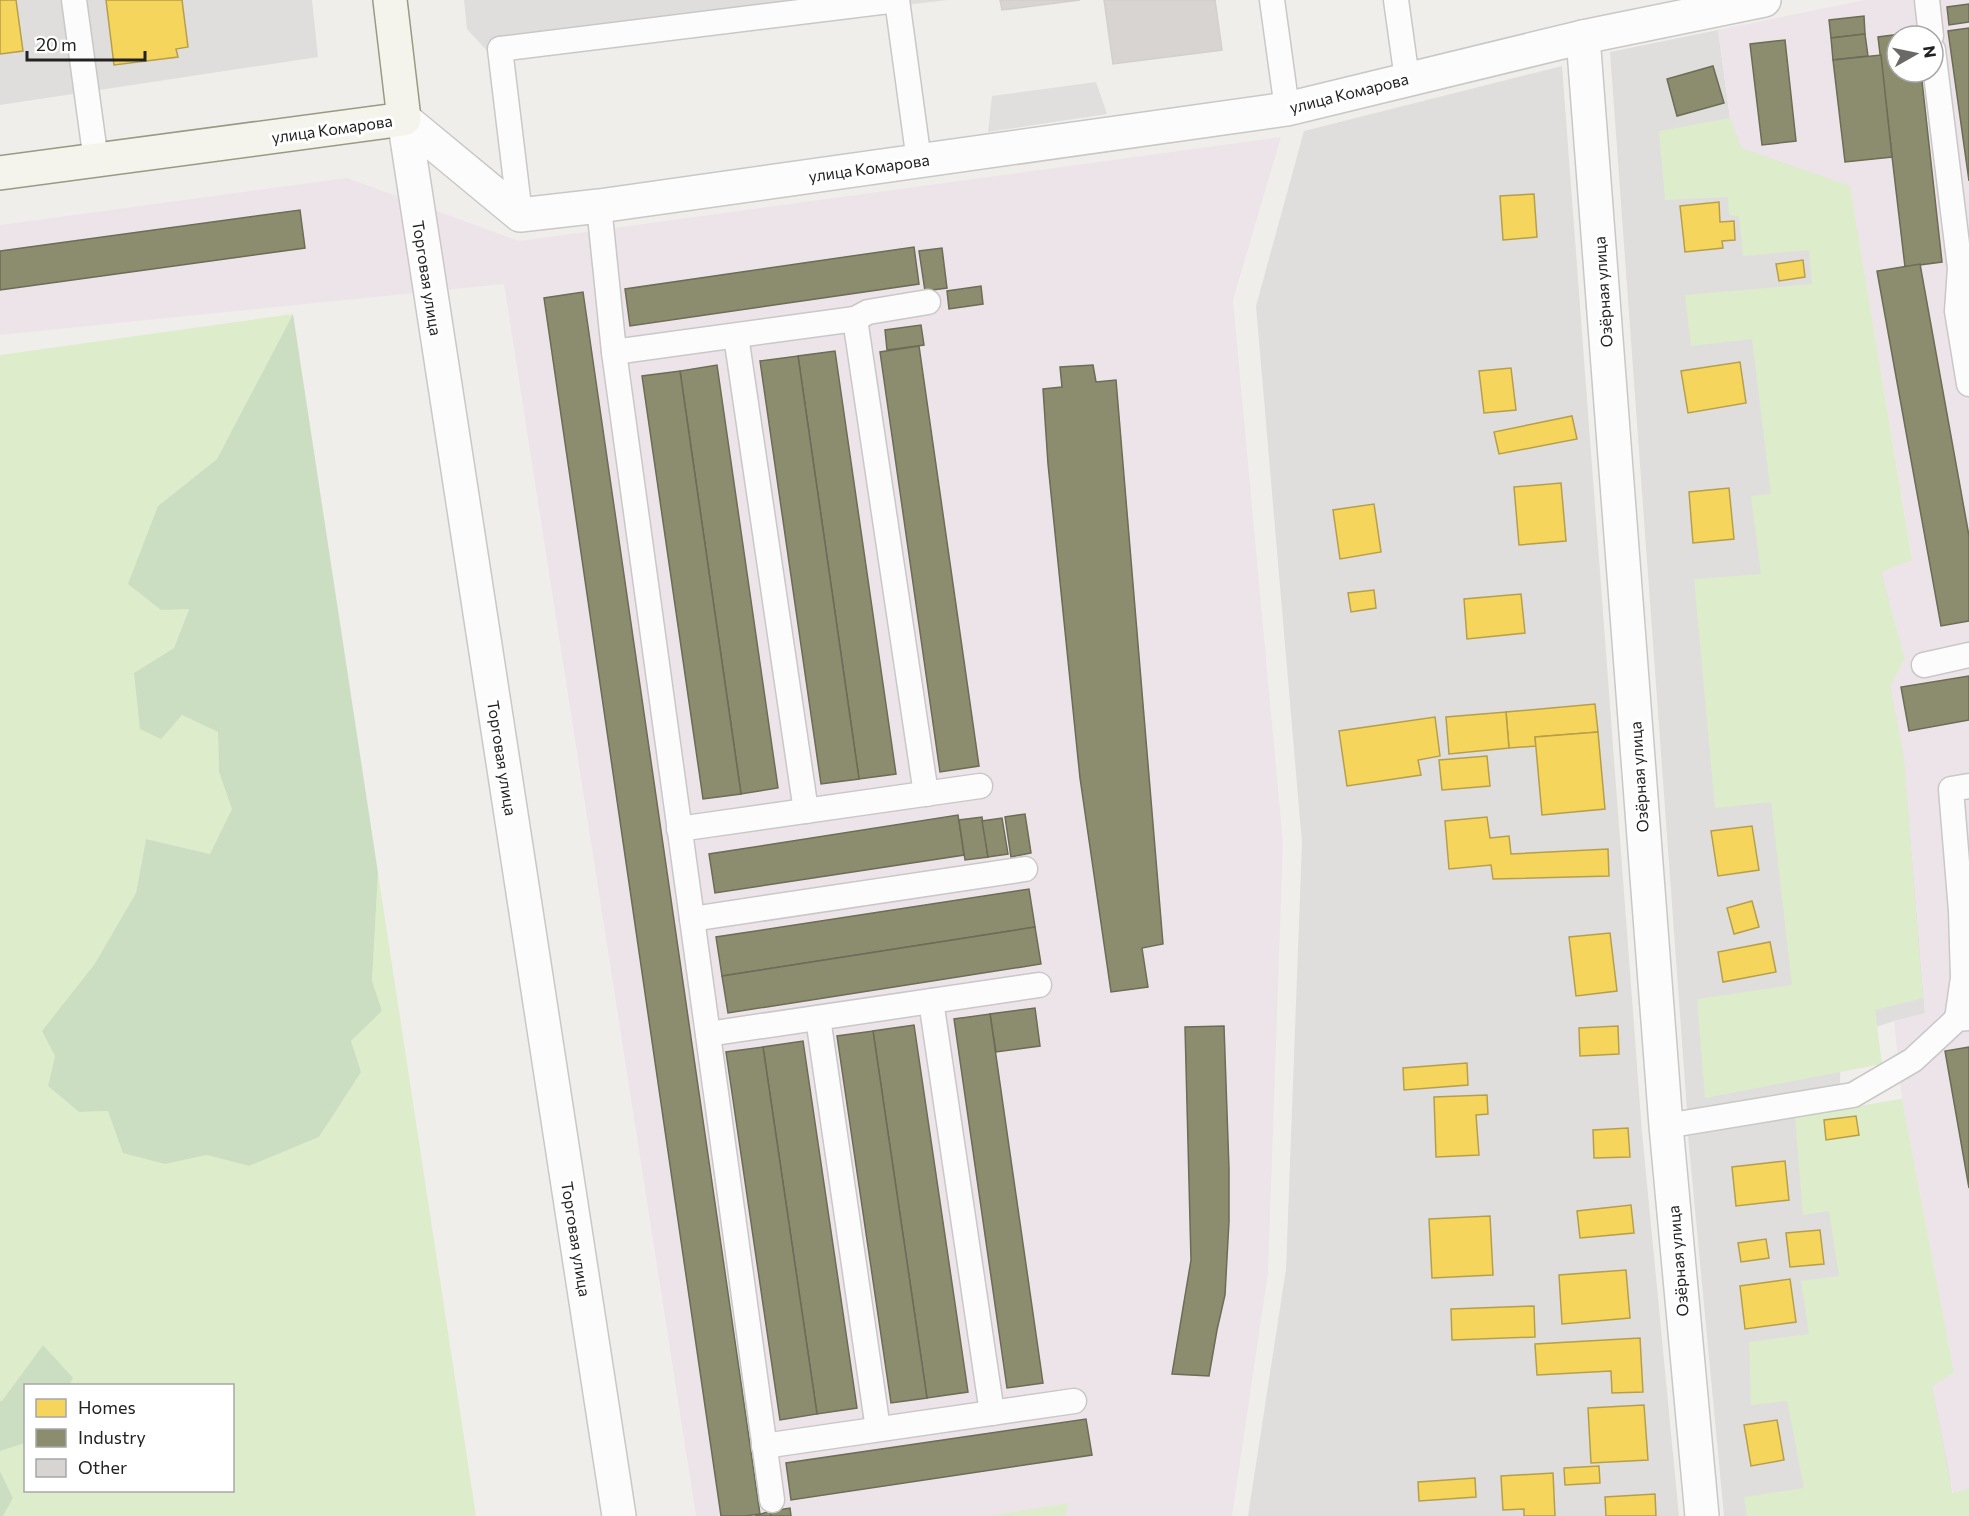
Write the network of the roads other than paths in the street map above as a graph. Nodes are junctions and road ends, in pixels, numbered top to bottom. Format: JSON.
{"nodes":[{"id":1,"x":74,"y":0,"type":"edge"},
{"id":2,"x":390,"y":0,"type":"edge"},
{"id":3,"x":1272,"y":0,"type":"edge"},
{"id":4,"x":1396,"y":0,"type":"edge"},
{"id":5,"x":1927,"y":0,"type":"edge"},
{"id":6,"x":1747,"y":2,"type":"edge"},
{"id":7,"x":1930,"y":24,"type":"edge"},
{"id":8,"x":1583,"y":37,"type":"junction"},
{"id":9,"x":1407,"y":79,"type":"junction"},
{"id":10,"x":1937,"y":84,"type":"edge"},
{"id":11,"x":1287,"y":109,"type":"junction"},
{"id":12,"x":404,"y":119,"type":"junction"},
{"id":13,"x":96,"y":161,"type":"junction"},
{"id":14,"x":919,"y":161,"type":"junction"},
{"id":15,"x":0,"y":173,"type":"edge"},
{"id":16,"x":599,"y":206,"type":"junction"},
{"id":17,"x":520,"y":215,"type":"junction"},
{"id":18,"x":928,"y":302,"type":"dead end"},
{"id":19,"x":855,"y":319,"type":"junction"},
{"id":20,"x":736,"y":336,"type":"junction"},
{"id":21,"x":614,"y":352,"type":"junction"},
{"id":22,"x":1969,"y":384,"type":"edge"},
{"id":23,"x":1969,"y":655,"type":"edge"},
{"id":24,"x":1924,"y":665,"type":"dead end"},
{"id":25,"x":980,"y":786,"type":"dead end"},
{"id":26,"x":1969,"y":786,"type":"edge"},
{"id":27,"x":926,"y":794,"type":"junction"},
{"id":28,"x":806,"y":811,"type":"junction"},
{"id":29,"x":679,"y":829,"type":"junction"},
{"id":30,"x":1025,"y":869,"type":"dead end"},
{"id":31,"x":1965,"y":900,"type":"edge"},
{"id":32,"x":692,"y":919,"type":"junction"},
{"id":33,"x":1039,"y":985,"type":"dead end"},
{"id":34,"x":931,"y":1001,"type":"junction"},
{"id":35,"x":818,"y":1018,"type":"junction"},
{"id":36,"x":1963,"y":1018,"type":"edge"},
{"id":37,"x":708,"y":1034,"type":"junction"},
{"id":38,"x":1666,"y":1126,"type":"junction"},
{"id":39,"x":1074,"y":1401,"type":"dead end"},
{"id":40,"x":992,"y":1413,"type":"junction"},
{"id":41,"x":878,"y":1429,"type":"junction"},
{"id":42,"x":764,"y":1446,"type":"junction"},
{"id":43,"x":772,"y":1500,"type":"dead end"},
{"id":44,"x":619,"y":1516,"type":"edge"},
{"id":45,"x":1702,"y":1516,"type":"edge"}],
"edges":[{"from":1,"to":13,"type":"lane"},
{"from":2,"to":12,"type":"street","name":"Торговая улица"},
{"from":3,"to":11,"type":"lane"},
{"from":4,"to":9,"type":"lane"},
{"from":5,"to":7,"type":"lane"},
{"from":6,"to":8,"type":"street","name":"улица Комарова"},
{"from":8,"to":9,"type":"street","name":"улица Комарова"},
{"from":8,"to":38,"type":"street","name":"Озёрная улица"},
{"from":9,"to":11,"type":"street","name":"улица Комарова"},
{"from":10,"to":22,"type":"lane"},
{"from":11,"to":14,"type":"street","name":"улица Комарова"},
{"from":12,"to":13,"type":"street","name":"улица Комарова"},
{"from":12,"to":17,"type":"street","name":"улица Комарова"},
{"from":12,"to":44,"type":"street","name":"Торговая улица"},
{"from":13,"to":15,"type":"street","name":"улица Комарова"},
{"from":14,"to":16,"type":"street","name":"улица Комарова"},
{"from":14,"to":17,"type":"lane"},
{"from":16,"to":17,"type":"street","name":"улица Комарова"},
{"from":16,"to":21,"type":"lane"},
{"from":18,"to":19,"type":"lane"},
{"from":19,"to":20,"type":"lane"},
{"from":19,"to":27,"type":"lane"},
{"from":20,"to":21,"type":"lane"},
{"from":20,"to":28,"type":"lane"},
{"from":21,"to":29,"type":"lane"},
{"from":23,"to":24,"type":"lane"},
{"from":25,"to":27,"type":"lane"},
{"from":26,"to":31,"type":"lane"},
{"from":27,"to":28,"type":"lane"},
{"from":28,"to":29,"type":"lane"},
{"from":29,"to":32,"type":"lane"},
{"from":30,"to":32,"type":"lane"},
{"from":31,"to":36,"type":"lane"},
{"from":32,"to":37,"type":"lane"},
{"from":33,"to":34,"type":"lane"},
{"from":34,"to":35,"type":"lane"},
{"from":34,"to":40,"type":"lane"},
{"from":35,"to":37,"type":"lane"},
{"from":35,"to":41,"type":"lane"},
{"from":36,"to":38,"type":"lane"},
{"from":37,"to":42,"type":"lane"},
{"from":38,"to":45,"type":"street","name":"Озёрная улица"},
{"from":39,"to":40,"type":"lane"},
{"from":40,"to":41,"type":"lane"},
{"from":41,"to":42,"type":"lane"},
{"from":42,"to":43,"type":"lane"}]}
